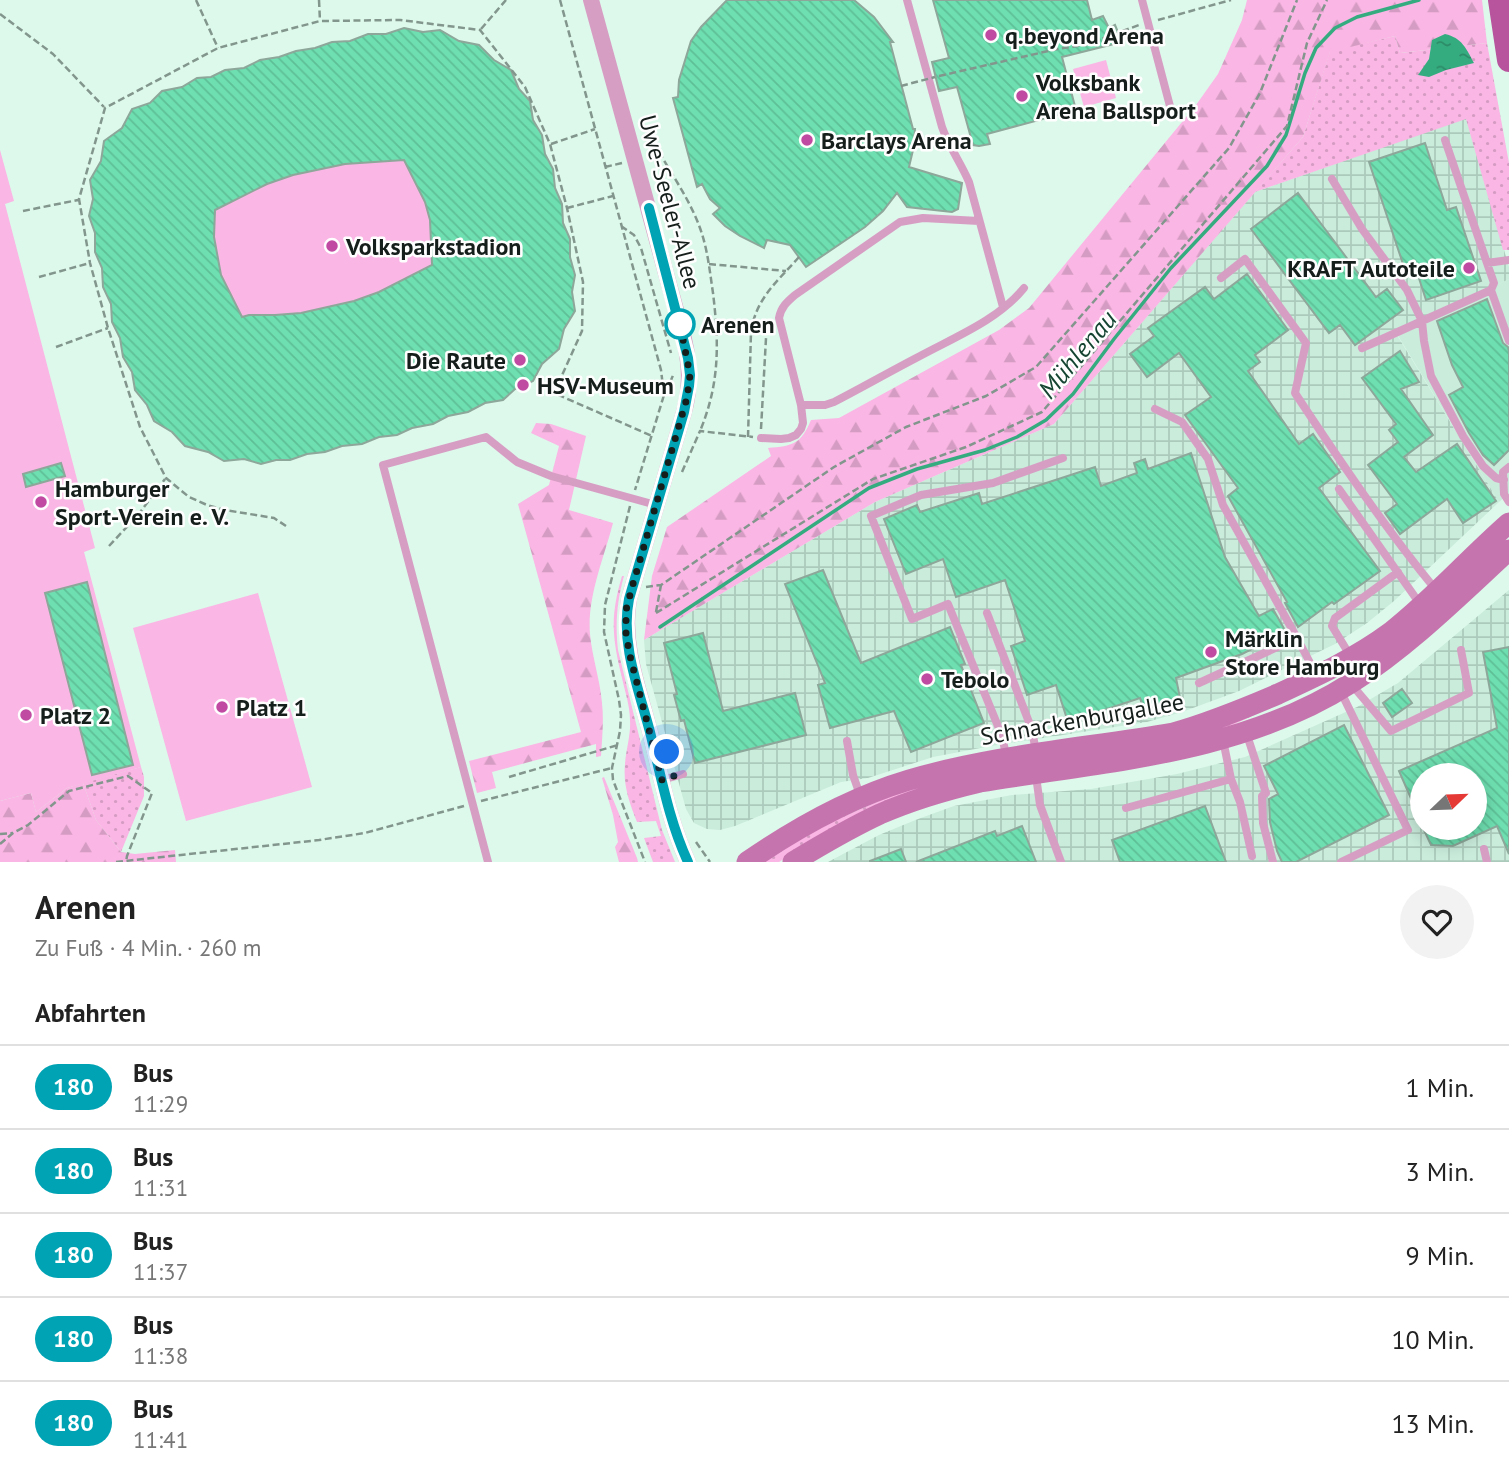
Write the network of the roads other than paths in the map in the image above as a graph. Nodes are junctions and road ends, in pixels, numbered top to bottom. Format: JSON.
{"nodes":[{"id":1,"x":591,"y":0,"type":"edge"},
{"id":2,"x":907,"y":0,"type":"edge"},
{"id":3,"x":1142,"y":0,"type":"edge"},
{"id":4,"x":1500,"y":0,"type":"edge"},
{"id":5,"x":1509,"y":61,"type":"edge"},
{"id":6,"x":1171,"y":110,"type":"dead end"},
{"id":7,"x":1445,"y":140,"type":"dead end"},
{"id":8,"x":1332,"y":179,"type":"dead end"},
{"id":9,"x":979,"y":221,"type":"junction"},
{"id":10,"x":1509,"y":260,"type":"edge"},
{"id":11,"x":1487,"y":263,"type":"junction"},
{"id":12,"x":1221,"y":278,"type":"dead end"},
{"id":13,"x":1024,"y":288,"type":"dead end"},
{"id":14,"x":1491,"y":290,"type":"junction"},
{"id":15,"x":1003,"y":307,"type":"junction"},
{"id":16,"x":1423,"y":321,"type":"junction"},
{"id":17,"x":1509,"y":341,"type":"edge"},
{"id":18,"x":1362,"y":348,"type":"dead end"},
{"id":19,"x":802,"y":405,"type":"junction"},
{"id":20,"x":1155,"y":409,"type":"dead end"},
{"id":21,"x":761,"y":438,"type":"road end"},
{"id":22,"x":1063,"y":458,"type":"dead end"},
{"id":23,"x":1509,"y":467,"type":"edge"},
{"id":24,"x":1503,"y":480,"type":"junction"},
{"id":25,"x":1339,"y":489,"type":"dead end"},
{"id":26,"x":1509,"y":502,"type":"edge"},
{"id":27,"x":656,"y":505,"type":"junction"},
{"id":28,"x":1509,"y":523,"type":"edge"},
{"id":29,"x":1509,"y":550,"type":"edge"},
{"id":30,"x":1398,"y":572,"type":"junction"},
{"id":31,"x":1429,"y":598,"type":"junction"},
{"id":32,"x":988,"y":612,"type":"dead end"},
{"id":33,"x":1297,"y":638,"type":"junction"},
{"id":34,"x":1461,"y":650,"type":"dead end"},
{"id":35,"x":1351,"y":657,"type":"junction"},
{"id":36,"x":1317,"y":676,"type":"junction"},
{"id":37,"x":1199,"y":683,"type":"dead end"},
{"id":38,"x":1339,"y":690,"type":"junction"},
{"id":39,"x":1246,"y":732,"type":"junction"},
{"id":40,"x":1223,"y":740,"type":"junction"},
{"id":41,"x":847,"y":741,"type":"dead end"},
{"id":42,"x":1007,"y":758,"type":"junction"},
{"id":43,"x":1036,"y":763,"type":"junction"},
{"id":44,"x":682,"y":774,"type":"dead end"},
{"id":45,"x":1231,"y":779,"type":"junction"},
{"id":46,"x":662,"y":780,"type":"junction"},
{"id":47,"x":861,"y":798,"type":"junction"},
{"id":48,"x":1126,"y":808,"type":"dead end"},
{"id":49,"x":1484,"y":849,"type":"dead end"},
{"id":50,"x":1252,"y":856,"type":"dead end"},
{"id":51,"x":488,"y":862,"type":"edge"},
{"id":52,"x":688,"y":862,"type":"edge"},
{"id":53,"x":747,"y":862,"type":"edge"},
{"id":54,"x":793,"y":862,"type":"edge"},
{"id":55,"x":1061,"y":862,"type":"edge"},
{"id":56,"x":1273,"y":862,"type":"edge"},
{"id":57,"x":1341,"y":862,"type":"edge"},
{"id":58,"x":1487,"y":862,"type":"edge"}],
"edges":[{"from":1,"to":27,"type":"street","name":"Uwe-Seeler-Allee"},
{"from":2,"to":9,"type":"lane"},
{"from":3,"to":6,"type":"lane"},
{"from":4,"to":5,"type":"main road"},
{"from":7,"to":11,"type":"lane"},
{"from":8,"to":16,"type":"lane"},
{"from":9,"to":15,"type":"lane"},
{"from":9,"to":19,"type":"lane"},
{"from":10,"to":11,"type":"lane"},
{"from":11,"to":14,"type":"lane"},
{"from":12,"to":31,"type":"lane"},
{"from":13,"to":15,"type":"lane"},
{"from":14,"to":16,"type":"lane"},
{"from":14,"to":17,"type":"lane"},
{"from":15,"to":19,"type":"lane"},
{"from":16,"to":18,"type":"lane"},
{"from":16,"to":24,"type":"lane"},
{"from":19,"to":21,"type":"lane"},
{"from":20,"to":33,"type":"lane"},
{"from":22,"to":42,"type":"lane"},
{"from":23,"to":24,"type":"lane"},
{"from":24,"to":26,"type":"lane"},
{"from":25,"to":30,"type":"lane"},
{"from":27,"to":46,"type":"street","name":"Uwe-Seeler-Allee"},
{"from":27,"to":51,"type":"lane"},
{"from":28,"to":31,"type":"main road","name":"Schnackenburgallee"},
{"from":29,"to":38,"type":"main road","name":"Schnackenburgallee"},
{"from":30,"to":31,"type":"lane"},
{"from":30,"to":35,"type":"lane"},
{"from":31,"to":35,"type":"main road","name":"Schnackenburgallee"},
{"from":32,"to":43,"type":"lane"},
{"from":33,"to":36,"type":"lane"},
{"from":33,"to":37,"type":"lane"},
{"from":34,"to":38,"type":"lane"},
{"from":35,"to":36,"type":"main road","name":"Schnackenburgallee"},
{"from":36,"to":38,"type":"lane"},
{"from":36,"to":43,"type":"main road","name":"Schnackenburgallee"},
{"from":38,"to":39,"type":"main road","name":"Schnackenburgallee"},
{"from":38,"to":57,"type":"lane"},
{"from":39,"to":40,"type":"main road","name":"Schnackenburgallee"},
{"from":39,"to":56,"type":"lane"},
{"from":40,"to":43,"type":"main road","name":"Schnackenburgallee"},
{"from":40,"to":45,"type":"lane"},
{"from":41,"to":47,"type":"lane"},
{"from":42,"to":43,"type":"main road","name":"Schnackenburgallee"},
{"from":42,"to":47,"type":"main road","name":"Schnackenburgallee"},
{"from":43,"to":54,"type":"main road","name":"Schnackenburgallee"},
{"from":43,"to":55,"type":"lane"},
{"from":44,"to":46,"type":"lane"},
{"from":45,"to":48,"type":"lane"},
{"from":45,"to":50,"type":"lane"},
{"from":46,"to":52,"type":"street","name":"Uwe-Seeler-Allee"},
{"from":47,"to":53,"type":"main road","name":"Schnackenburgallee"},
{"from":49,"to":58,"type":"lane"}]}
